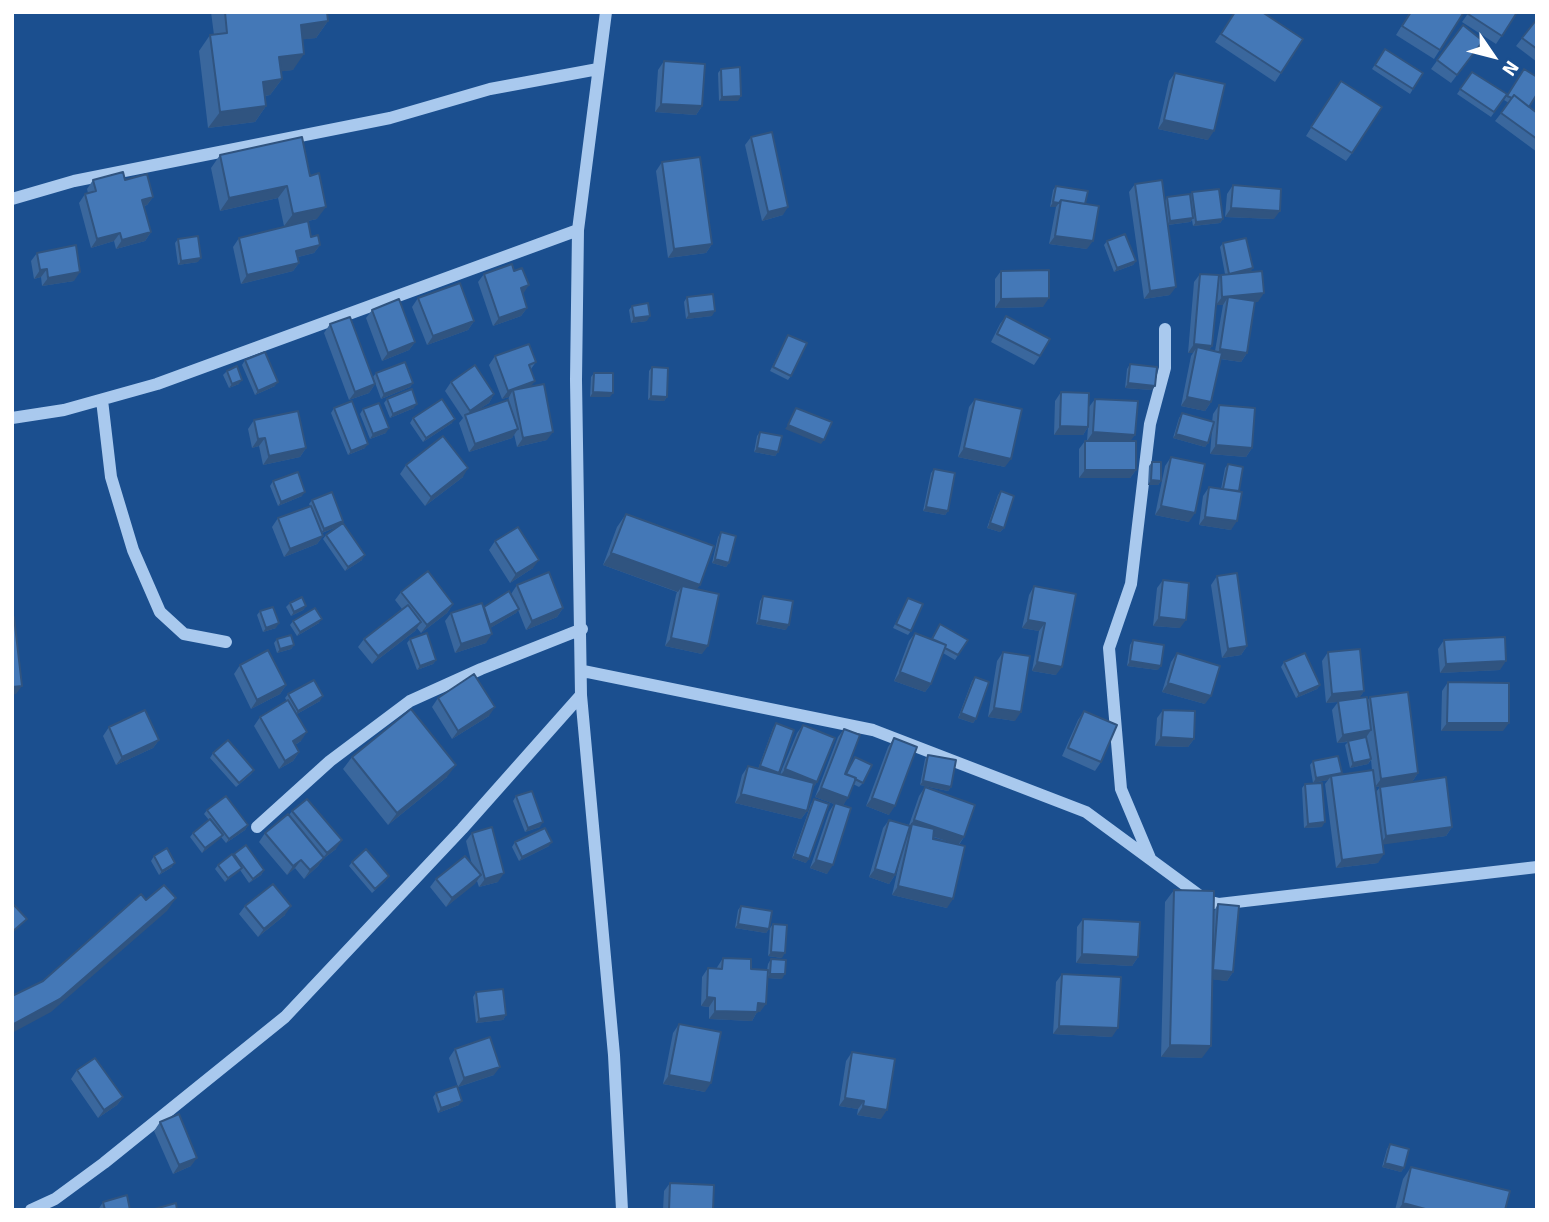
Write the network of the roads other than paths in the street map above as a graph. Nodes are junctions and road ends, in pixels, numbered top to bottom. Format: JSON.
{"nodes":[{"id":1,"x":606,"y":12,"type":"edge"},
{"id":2,"x":598,"y":69,"type":"junction"},
{"id":3,"x":12,"y":199,"type":"edge"},
{"id":4,"x":578,"y":230,"type":"junction"},
{"id":5,"x":1165,"y":329,"type":"dead end"},
{"id":6,"x":102,"y":400,"type":"junction"},
{"id":7,"x":12,"y":418,"type":"edge"},
{"id":8,"x":582,"y":629,"type":"junction"},
{"id":9,"x":226,"y":642,"type":"dead end"},
{"id":10,"x":583,"y":671,"type":"junction"},
{"id":11,"x":582,"y":695,"type":"junction"},
{"id":12,"x":257,"y":827,"type":"dead end"},
{"id":13,"x":1150,"y":859,"type":"junction"},
{"id":14,"x":1537,"y":867,"type":"edge"},
{"id":15,"x":31,"y":1210,"type":"edge"},
{"id":16,"x":622,"y":1210,"type":"edge"}],
"edges":[{"from":1,"to":2,"type":"street"},
{"from":2,"to":3,"type":"street"},
{"from":2,"to":4,"type":"street"},
{"from":4,"to":6,"type":"street"},
{"from":4,"to":8,"type":"street"},
{"from":5,"to":13,"type":"street"},
{"from":6,"to":7,"type":"street"},
{"from":6,"to":9,"type":"street"},
{"from":8,"to":10,"type":"street"},
{"from":8,"to":12,"type":"street"},
{"from":10,"to":11,"type":"street"},
{"from":10,"to":13,"type":"street"},
{"from":11,"to":15,"type":"street"},
{"from":11,"to":16,"type":"street"},
{"from":13,"to":14,"type":"street"}]}
